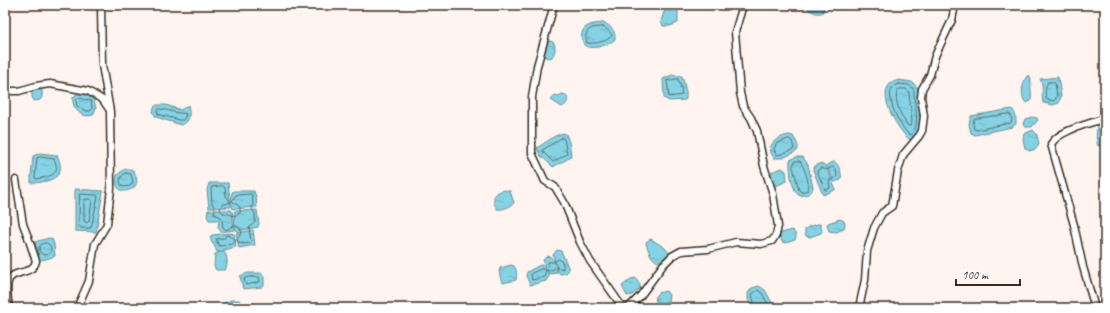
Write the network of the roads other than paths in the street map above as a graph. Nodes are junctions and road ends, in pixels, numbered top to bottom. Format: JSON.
{"nodes":[{"id":1,"x":101,"y":5,"type":"edge"},
{"id":2,"x":554,"y":5,"type":"edge"},
{"id":3,"x":743,"y":5,"type":"edge"},
{"id":4,"x":955,"y":5,"type":"edge"},
{"id":5,"x":5,"y":91,"type":"edge"},
{"id":6,"x":110,"y":111,"type":"junction"},
{"id":7,"x":1102,"y":119,"type":"dead end"},
{"id":8,"x":16,"y":180,"type":"dead end"},
{"id":9,"x":7,"y":308,"type":"edge"},
{"id":10,"x":77,"y":308,"type":"edge"},
{"id":11,"x":623,"y":308,"type":"edge"},
{"id":12,"x":628,"y":308,"type":"edge"},
{"id":13,"x":859,"y":308,"type":"edge"},
{"id":14,"x":1095,"y":308,"type":"edge"}],
"edges":[{"from":1,"to":6,"type":"street"},
{"from":2,"to":11,"type":"street"},
{"from":3,"to":12,"type":"street"},
{"from":4,"to":13,"type":"street"},
{"from":5,"to":6,"type":"street"},
{"from":6,"to":10,"type":"street"},
{"from":7,"to":14,"type":"street"},
{"from":8,"to":9,"type":"street"}]}
